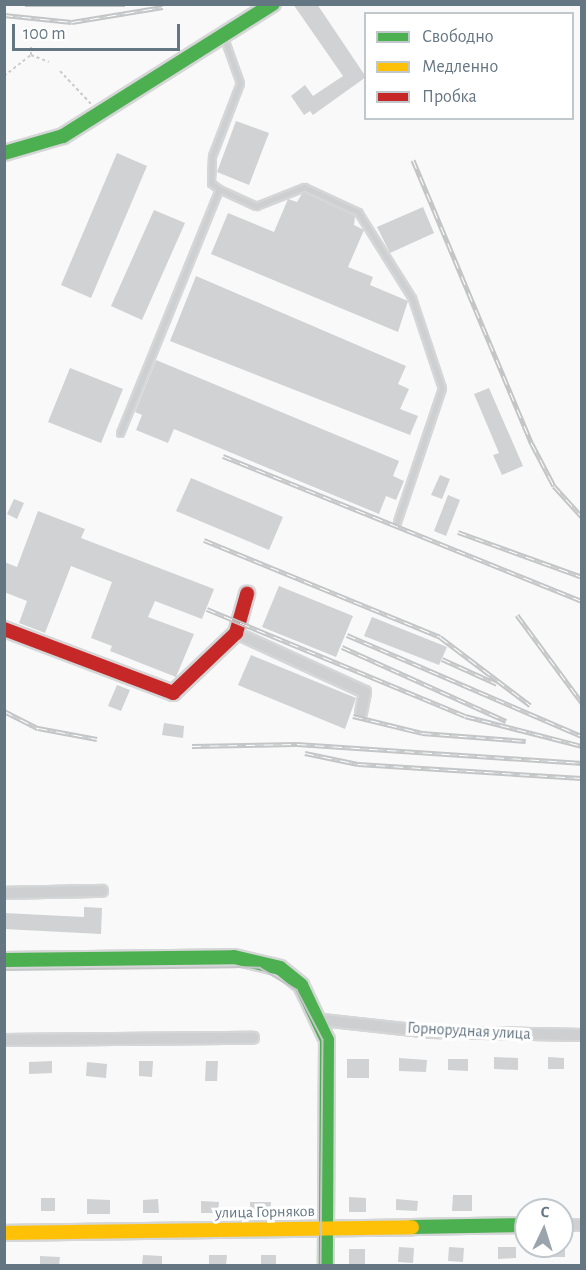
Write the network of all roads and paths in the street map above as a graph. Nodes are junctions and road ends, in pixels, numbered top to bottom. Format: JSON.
{"nodes":[{"id":1,"x":273,"y":4,"type":"edge"},
{"id":2,"x":223,"y":36,"type":"junction"},
{"id":3,"x":31,"y":48,"type":"dead end"},
{"id":4,"x":31,"y":55,"type":"junction"},
{"id":5,"x":49,"y":62,"type":"dead end"},
{"id":6,"x":60,"y":71,"type":"dead end"},
{"id":7,"x":4,"y":76,"type":"edge"},
{"id":8,"x":98,"y":115,"type":"junction"},
{"id":9,"x":4,"y":153,"type":"edge"},
{"id":10,"x":219,"y":189,"type":"junction"},
{"id":11,"x":120,"y":433,"type":"dead end"},
{"id":12,"x":398,"y":522,"type":"dead end"},
{"id":13,"x":247,"y":594,"type":"dead end"},
{"id":14,"x":4,"y":629,"type":"edge"},
{"id":15,"x":236,"y":633,"type":"junction"},
{"id":16,"x":360,"y":713,"type":"dead end"},
{"id":17,"x":102,"y":891,"type":"dead end"},
{"id":18,"x":4,"y":893,"type":"edge"},
{"id":19,"x":4,"y":960,"type":"edge"},
{"id":20,"x":322,"y":1020,"type":"junction"},
{"id":21,"x":582,"y":1035,"type":"edge"},
{"id":22,"x":253,"y":1038,"type":"dead end"},
{"id":23,"x":4,"y":1040,"type":"edge"},
{"id":24,"x":514,"y":1225,"type":"edge"},
{"id":25,"x":327,"y":1227,"type":"junction"},
{"id":26,"x":4,"y":1233,"type":"edge"},
{"id":27,"x":326,"y":1266,"type":"edge"}],
"edges":[{"from":1,"to":2,"type":"street"},
{"from":2,"to":8,"type":"street"},
{"from":2,"to":10,"type":"lane"},
{"from":3,"to":4,"type":"path"},
{"from":4,"to":5,"type":"path"},
{"from":4,"to":7,"type":"path"},
{"from":6,"to":8,"type":"path"},
{"from":8,"to":9,"type":"street"},
{"from":10,"to":11,"type":"lane"},
{"from":10,"to":12,"type":"lane"},
{"from":13,"to":15,"type":"street"},
{"from":14,"to":15,"type":"street"},
{"from":15,"to":16,"type":"street"},
{"from":17,"to":18,"type":"street"},
{"from":19,"to":20,"type":"street"},
{"from":20,"to":21,"type":"street","name":"Горнорудная улица"},
{"from":20,"to":25,"type":"street"},
{"from":22,"to":23,"type":"street"},
{"from":24,"to":25,"type":"street","name":"улица Горняков"},
{"from":25,"to":26,"type":"street","name":"улица Горняков"},
{"from":25,"to":27,"type":"street"}]}
